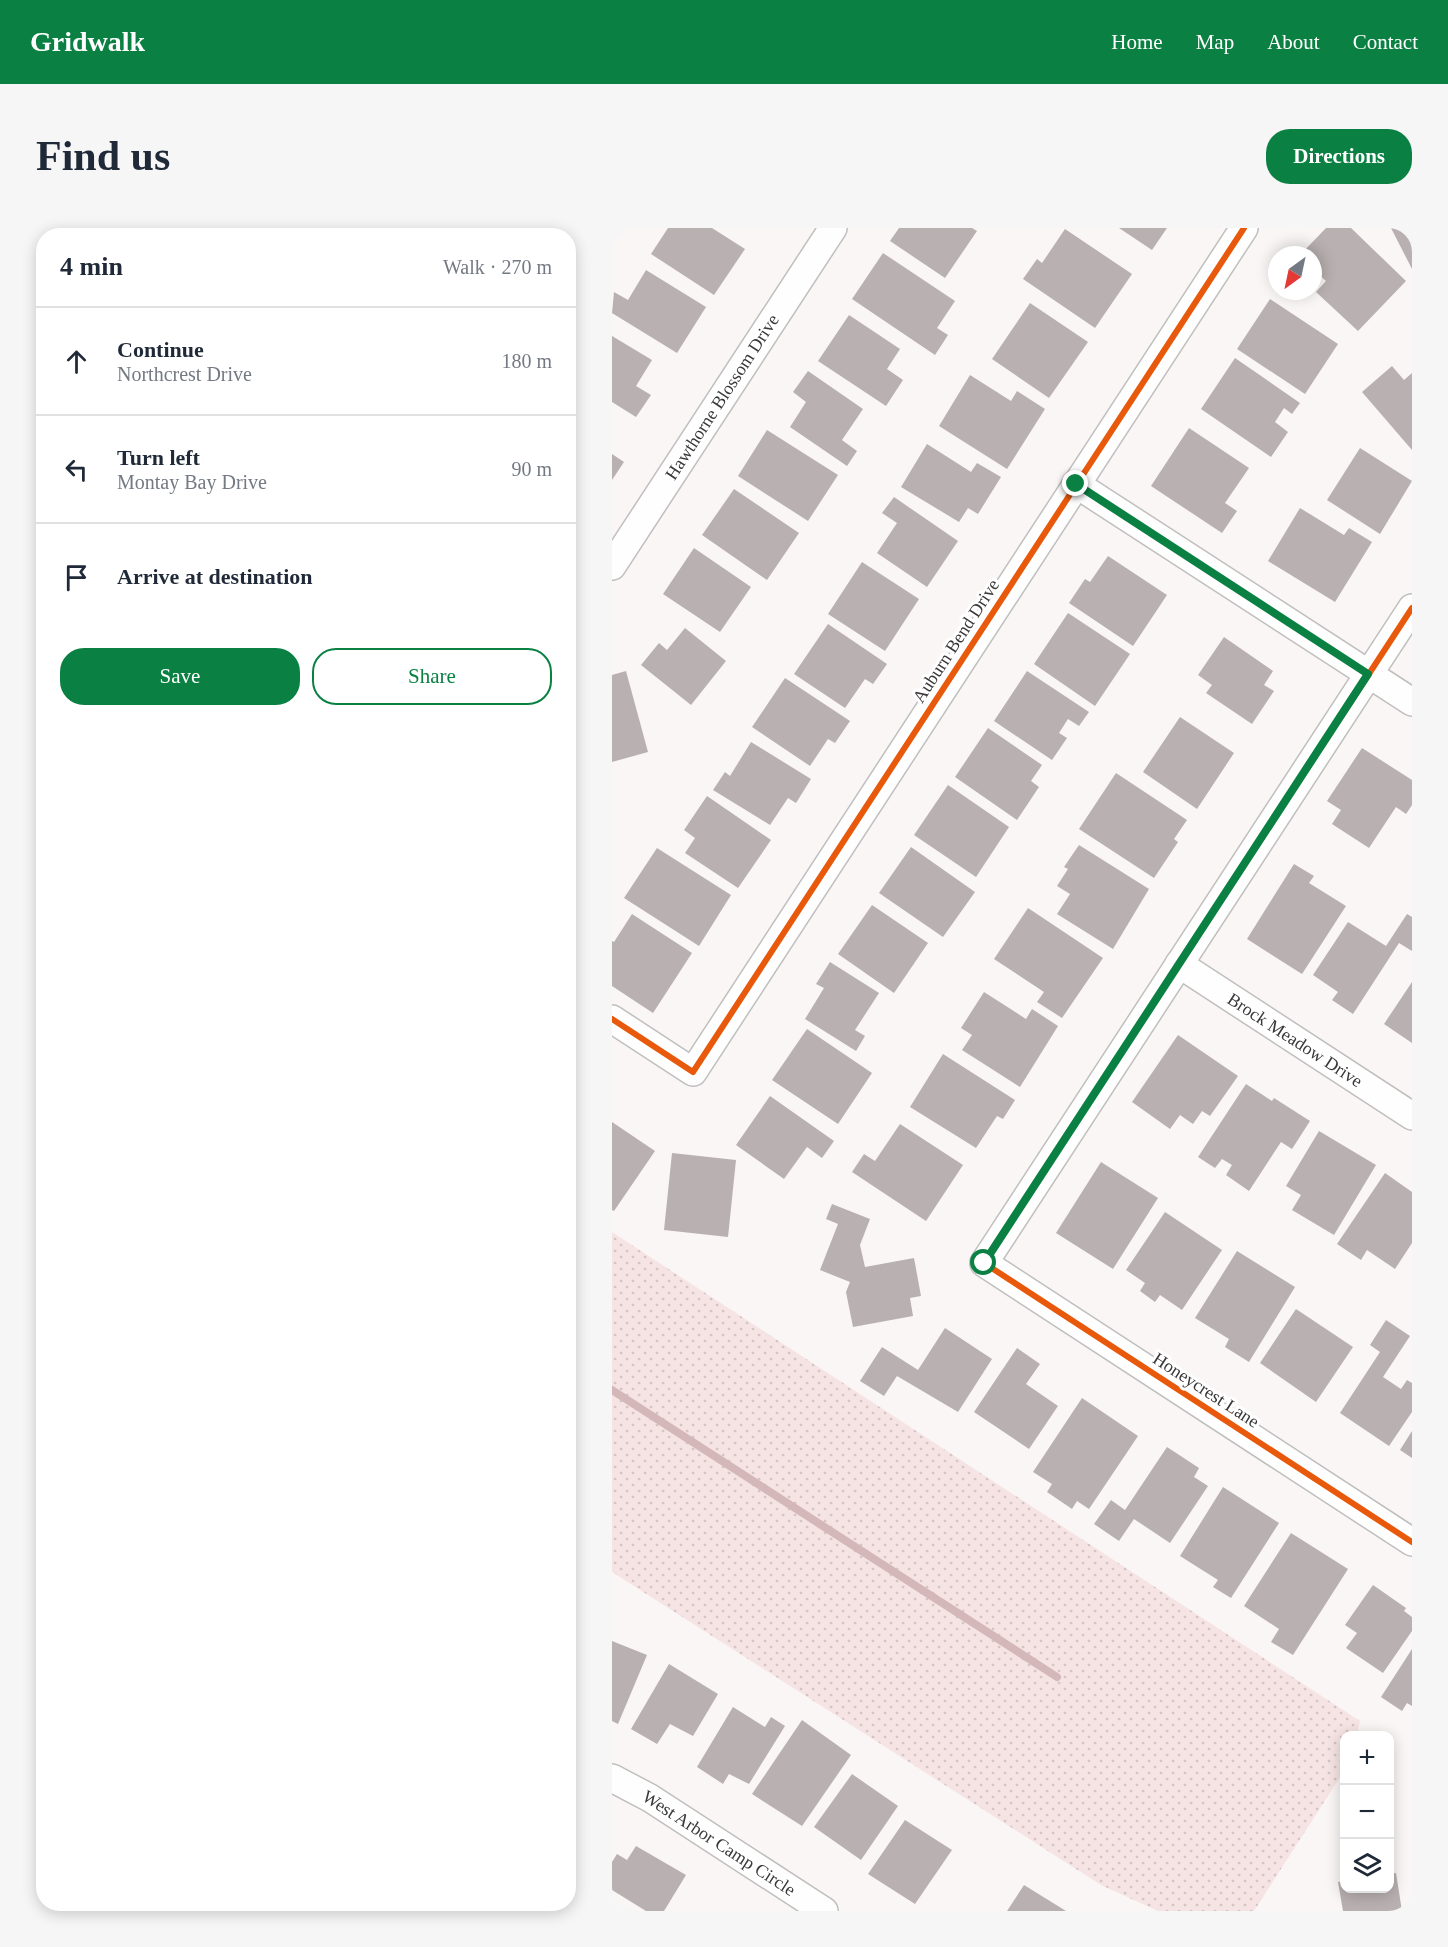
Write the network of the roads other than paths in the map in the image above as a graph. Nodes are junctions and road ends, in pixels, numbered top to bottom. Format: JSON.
{"nodes":[{"id":1,"x":832,"y":228,"type":"edge"},
{"id":2,"x":1244,"y":228,"type":"edge"},
{"id":3,"x":1076,"y":484,"type":"junction"},
{"id":4,"x":612,"y":566,"type":"edge"},
{"id":5,"x":1412,"y":608,"type":"edge"},
{"id":6,"x":1368,"y":674,"type":"junction"},
{"id":7,"x":1412,"y":702,"type":"edge"},
{"id":8,"x":1179,"y":964,"type":"junction"},
{"id":9,"x":612,"y":1019,"type":"edge"},
{"id":10,"x":1412,"y":1116,"type":"edge"},
{"id":11,"x":1412,"y":1542,"type":"edge"},
{"id":12,"x":612,"y":1778,"type":"edge"},
{"id":13,"x":824,"y":1911,"type":"edge"}],
"edges":[{"from":1,"to":4,"type":"street","name":"Hawthorne Blossom Drive"},
{"from":2,"to":3,"type":"street","name":"Auburn Bend Drive"},
{"from":3,"to":6,"type":"street"},
{"from":3,"to":9,"type":"street","name":"Auburn Bend Drive"},
{"from":5,"to":6,"type":"street"},
{"from":6,"to":7,"type":"street"},
{"from":6,"to":8,"type":"street"},
{"from":8,"to":10,"type":"street","name":"Brock Meadow Drive"},
{"from":8,"to":11,"type":"street","name":"Honeycrest Lane"},
{"from":12,"to":13,"type":"street","name":"West Arbor Camp Circle"}]}
